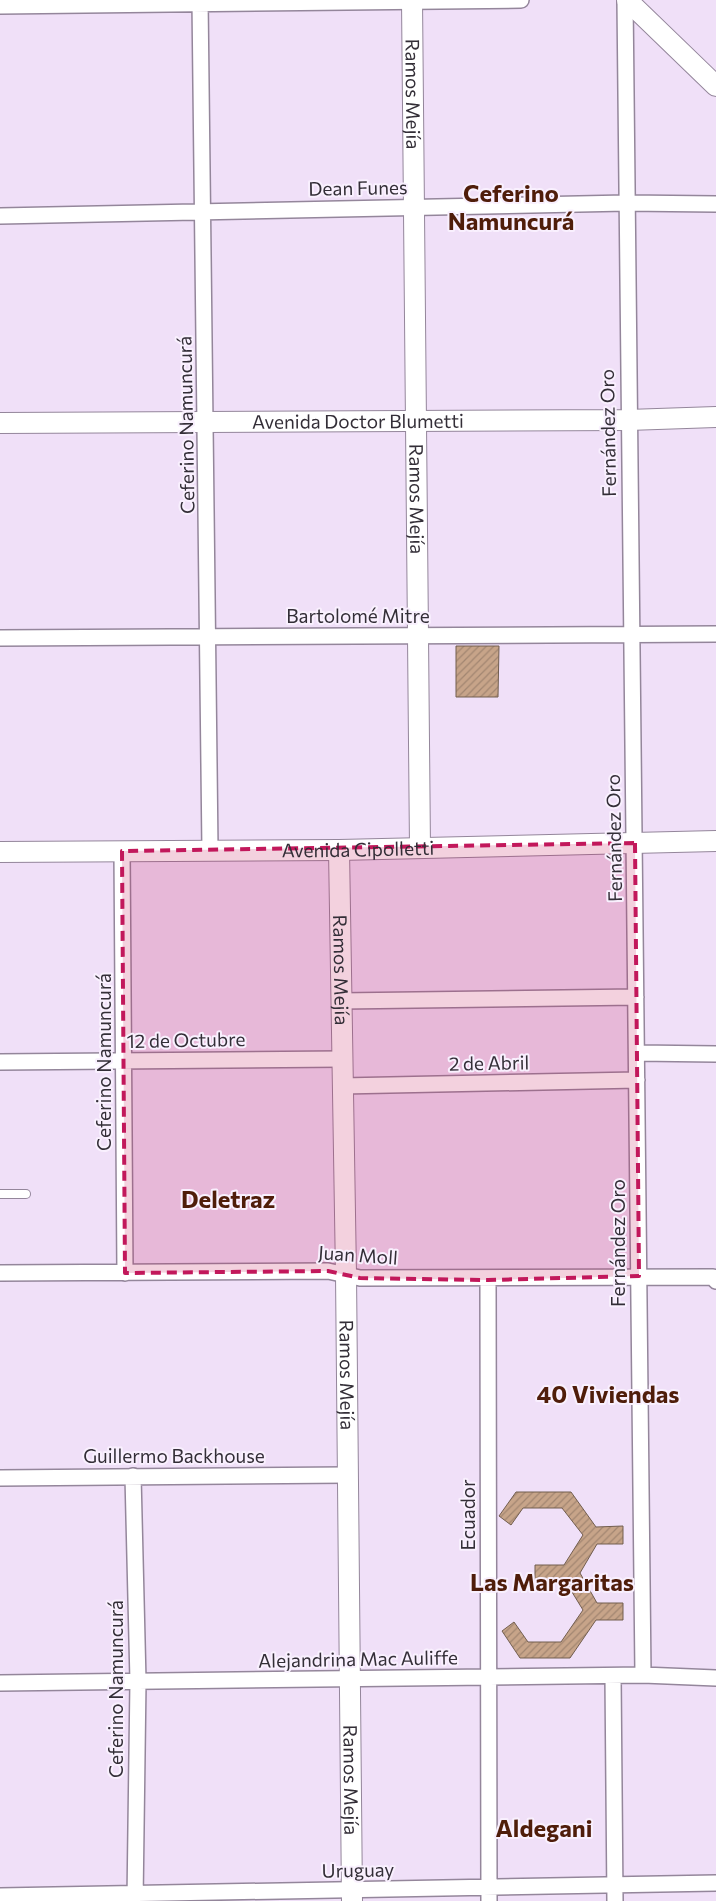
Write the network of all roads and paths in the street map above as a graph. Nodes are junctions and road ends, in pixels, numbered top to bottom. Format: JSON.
{"nodes":[{"id":1,"x":521,"y":0,"type":"edge"},
{"id":2,"x":626,"y":0,"type":"edge"},
{"id":3,"x":412,"y":1,"type":"edge"},
{"id":4,"x":200,"y":2,"type":"edge"},
{"id":5,"x":0,"y":6,"type":"edge"},
{"id":6,"x":716,"y":86,"type":"edge"},
{"id":7,"x":626,"y":203,"type":"junction"},
{"id":8,"x":716,"y":204,"type":"edge"},
{"id":9,"x":415,"y":208,"type":"junction"},
{"id":10,"x":203,"y":210,"type":"junction"},
{"id":11,"x":0,"y":216,"type":"edge"},
{"id":12,"x":716,"y":417,"type":"edge"},
{"id":13,"x":628,"y":420,"type":"junction"},
{"id":14,"x":206,"y":422,"type":"junction"},
{"id":15,"x":417,"y":422,"type":"junction"},
{"id":16,"x":0,"y":423,"type":"edge"},
{"id":17,"x":631,"y":634,"type":"junction"},
{"id":18,"x":716,"y":634,"type":"edge"},
{"id":19,"x":418,"y":636,"type":"junction"},
{"id":20,"x":209,"y":637,"type":"junction"},
{"id":21,"x":0,"y":638,"type":"edge"},
{"id":22,"x":716,"y":841,"type":"edge"},
{"id":23,"x":635,"y":843,"type":"junction"},
{"id":24,"x":420,"y":848,"type":"junction"},
{"id":25,"x":210,"y":850,"type":"junction"},
{"id":26,"x":339,"y":850,"type":"junction"},
{"id":27,"x":122,"y":851,"type":"junction"},
{"id":28,"x":0,"y":852,"type":"edge"},
{"id":29,"x":636,"y":997,"type":"junction"},
{"id":30,"x":341,"y":1001,"type":"junction"},
{"id":31,"x":637,"y":1053,"type":"junction"},
{"id":32,"x":716,"y":1054,"type":"edge"},
{"id":33,"x":342,"y":1059,"type":"junction"},
{"id":34,"x":125,"y":1061,"type":"junction"},
{"id":35,"x":0,"y":1062,"type":"edge"},
{"id":36,"x":637,"y":1080,"type":"junction"},
{"id":37,"x":342,"y":1086,"type":"junction"},
{"id":38,"x":0,"y":1194,"type":"edge"},
{"id":39,"x":26,"y":1194,"type":"dead end"},
{"id":40,"x":125,"y":1272,"type":"junction"},
{"id":41,"x":0,"y":1273,"type":"edge"},
{"id":42,"x":346,"y":1274,"type":"junction"},
{"id":43,"x":639,"y":1276,"type":"junction"},
{"id":44,"x":715,"y":1279,"type":"edge"},
{"id":45,"x":488,"y":1280,"type":"junction"},
{"id":46,"x":347,"y":1475,"type":"junction"},
{"id":47,"x":132,"y":1476,"type":"junction"},
{"id":48,"x":0,"y":1478,"type":"edge"},
{"id":49,"x":613,"y":1676,"type":"junction"},
{"id":50,"x":642,"y":1676,"type":"junction"},
{"id":51,"x":488,"y":1677,"type":"junction"},
{"id":52,"x":716,"y":1678,"type":"edge"},
{"id":53,"x":351,"y":1679,"type":"junction"},
{"id":54,"x":138,"y":1682,"type":"junction"},
{"id":55,"x":0,"y":1683,"type":"edge"},
{"id":56,"x":716,"y":1883,"type":"edge"},
{"id":57,"x":614,"y":1885,"type":"junction"},
{"id":58,"x":489,"y":1894,"type":"edge"},
{"id":59,"x":352,"y":1895,"type":"edge"},
{"id":60,"x":0,"y":1896,"type":"edge"},
{"id":61,"x":245,"y":1896,"type":"edge"},
{"id":62,"x":135,"y":1897,"type":"edge"},
{"id":63,"x":615,"y":1901,"type":"edge"}],
"edges":[{"from":1,"to":3,"type":"street"},
{"from":2,"to":6,"type":"street"},
{"from":2,"to":7,"type":"street","name":"Fernández Oro"},
{"from":3,"to":4,"type":"street"},
{"from":3,"to":9,"type":"street","name":"Ramos Mejía"},
{"from":4,"to":5,"type":"street"},
{"from":4,"to":10,"type":"street","name":"Ceferino Namuncurá"},
{"from":7,"to":8,"type":"street","name":"Dean Funes"},
{"from":7,"to":9,"type":"street","name":"Dean Funes"},
{"from":7,"to":13,"type":"street","name":"Fernández Oro"},
{"from":9,"to":10,"type":"street","name":"Dean Funes"},
{"from":9,"to":15,"type":"street","name":"Ramos Mejía"},
{"from":10,"to":11,"type":"street","name":"Dean Funes"},
{"from":10,"to":14,"type":"street","name":"Ceferino Namuncurá"},
{"from":12,"to":13,"type":"street","name":"Avenida Doctor Blumetti"},
{"from":13,"to":15,"type":"street","name":"Avenida Doctor Blumetti"},
{"from":13,"to":17,"type":"street","name":"Fernández Oro"},
{"from":14,"to":15,"type":"street","name":"Avenida Doctor Blumetti"},
{"from":14,"to":16,"type":"street","name":"Avenida Doctor Blumetti"},
{"from":14,"to":20,"type":"street","name":"Ceferino Namuncurá"},
{"from":15,"to":19,"type":"street","name":"Ramos Mejía"},
{"from":17,"to":18,"type":"street","name":"Bartolomé Mitre"},
{"from":17,"to":19,"type":"street","name":"Bartolomé Mitre"},
{"from":17,"to":23,"type":"street","name":"Fernández Oro"},
{"from":19,"to":20,"type":"street","name":"Bartolomé Mitre"},
{"from":19,"to":24,"type":"street","name":"Ramos Mejía"},
{"from":20,"to":21,"type":"street","name":"Bartolomé Mitre"},
{"from":20,"to":25,"type":"street","name":"Ceferino Namuncurá"},
{"from":22,"to":23,"type":"street","name":"Avenida Cipolletti"},
{"from":23,"to":24,"type":"street","name":"Avenida Cipolletti"},
{"from":23,"to":29,"type":"street","name":"Fernández Oro"},
{"from":24,"to":26,"type":"street","name":"Avenida Cipolletti"},
{"from":25,"to":26,"type":"street","name":"Avenida Cipolletti"},
{"from":25,"to":27,"type":"street","name":"Avenida Cipolletti"},
{"from":26,"to":30,"type":"street","name":"Ramos Mejía"},
{"from":27,"to":28,"type":"street","name":"Avenida Cipolletti"},
{"from":27,"to":34,"type":"street","name":"Ceferino Namuncurá"},
{"from":29,"to":30,"type":"street"},
{"from":29,"to":31,"type":"street","name":"Fernández Oro"},
{"from":30,"to":33,"type":"street","name":"Ramos Mejía"},
{"from":31,"to":32,"type":"street"},
{"from":31,"to":36,"type":"street","name":"Fernández Oro"},
{"from":33,"to":34,"type":"street","name":"12 de Octubre"},
{"from":33,"to":37,"type":"street","name":"Ramos Mejía"},
{"from":34,"to":35,"type":"street","name":"12 de Octubre"},
{"from":34,"to":40,"type":"street","name":"Ceferino Namuncurá"},
{"from":36,"to":37,"type":"street","name":"2 de Abril"},
{"from":36,"to":43,"type":"street","name":"Fernández Oro"},
{"from":37,"to":42,"type":"street","name":"Ramos Mejía"},
{"from":38,"to":39,"type":"lane"},
{"from":40,"to":41,"type":"street","name":"Juan Moll"},
{"from":40,"to":42,"type":"street","name":"Juan Moll"},
{"from":42,"to":45,"type":"street","name":"Juan Moll"},
{"from":42,"to":46,"type":"street","name":"Ramos Mejía"},
{"from":43,"to":44,"type":"street","name":"Juan Moll"},
{"from":43,"to":45,"type":"street","name":"Juan Moll"},
{"from":43,"to":50,"type":"street","name":"Fernández Oro"},
{"from":45,"to":51,"type":"street","name":"Ecuador"},
{"from":46,"to":47,"type":"street","name":"Guillermo Backhouse"},
{"from":46,"to":53,"type":"street","name":"Ramos Mejía"},
{"from":47,"to":48,"type":"street","name":"Guillermo Backhouse"},
{"from":47,"to":54,"type":"street","name":"Ceferino Namuncurá"},
{"from":49,"to":50,"type":"street","name":"Alejandrina Mac Auliffe"},
{"from":49,"to":51,"type":"street","name":"Alejandrina Mac Auliffe"},
{"from":49,"to":57,"type":"street"},
{"from":50,"to":52,"type":"street","name":"Alejandrina Mac Auliffe"},
{"from":51,"to":53,"type":"street","name":"Alejandrina Mac Auliffe"},
{"from":51,"to":58,"type":"street","name":"Ecuador"},
{"from":53,"to":54,"type":"street","name":"Alejandrina Mac Auliffe"},
{"from":53,"to":59,"type":"street","name":"Ramos Mejía"},
{"from":54,"to":55,"type":"street","name":"Alejandrina Mac Auliffe"},
{"from":54,"to":62,"type":"street","name":"Ceferino Namuncurá"},
{"from":56,"to":57,"type":"street","name":"Uruguay"},
{"from":57,"to":58,"type":"street","name":"Uruguay"},
{"from":57,"to":63,"type":"street"},
{"from":58,"to":59,"type":"street","name":"Uruguay"},
{"from":59,"to":61,"type":"street","name":"Uruguay"},
{"from":60,"to":62,"type":"street","name":"Uruguay"},
{"from":61,"to":62,"type":"street","name":"Uruguay"}]}
